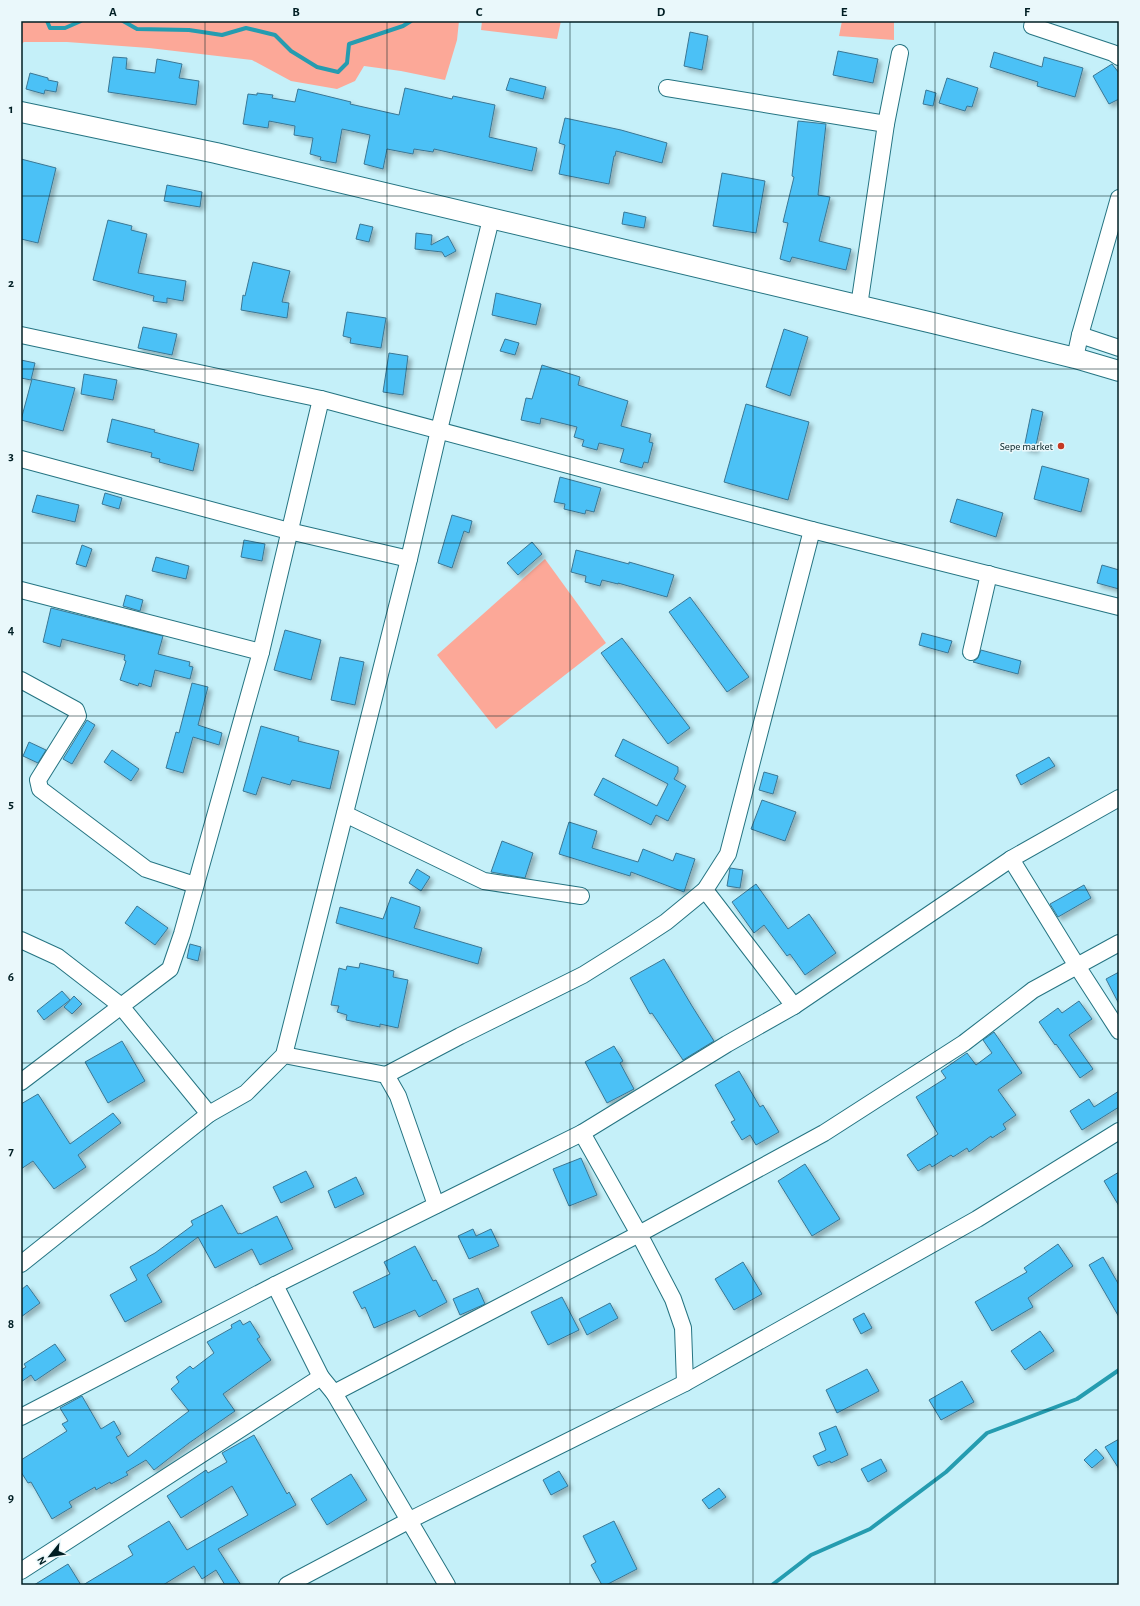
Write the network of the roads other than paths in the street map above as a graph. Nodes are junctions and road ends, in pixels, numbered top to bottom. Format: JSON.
{"nodes":[{"id":1,"x":1032,"y":26,"type":"dead end"},
{"id":2,"x":900,"y":53,"type":"dead end"},
{"id":3,"x":1119,"y":57,"type":"edge"},
{"id":4,"x":668,"y":88,"type":"dead end"},
{"id":5,"x":21,"y":112,"type":"edge"},
{"id":6,"x":886,"y":124,"type":"junction"},
{"id":7,"x":1119,"y":198,"type":"edge"},
{"id":8,"x":491,"y":219,"type":"junction"},
{"id":9,"x":859,"y":306,"type":"junction"},
{"id":10,"x":21,"y":335,"type":"edge"},
{"id":11,"x":1080,"y":335,"type":"junction"},
{"id":12,"x":1119,"y":348,"type":"edge"},
{"id":13,"x":1075,"y":358,"type":"junction"},
{"id":14,"x":1119,"y":371,"type":"edge"},
{"id":15,"x":321,"y":399,"type":"junction"},
{"id":16,"x":439,"y":430,"type":"junction"},
{"id":17,"x":21,"y":460,"type":"edge"},
{"id":18,"x":812,"y":530,"type":"junction"},
{"id":19,"x":289,"y":531,"type":"junction"},
{"id":20,"x":409,"y":559,"type":"junction"},
{"id":21,"x":989,"y":574,"type":"junction"},
{"id":22,"x":21,"y":590,"type":"edge"},
{"id":23,"x":1119,"y":607,"type":"edge"},
{"id":24,"x":261,"y":652,"type":"junction"},
{"id":25,"x":970,"y":652,"type":"dead end"},
{"id":26,"x":21,"y":680,"type":"edge"},
{"id":27,"x":1119,"y":798,"type":"edge"},
{"id":28,"x":345,"y":814,"type":"junction"},
{"id":29,"x":1011,"y":859,"type":"junction"},
{"id":30,"x":195,"y":885,"type":"junction"},
{"id":31,"x":705,"y":890,"type":"junction"},
{"id":32,"x":581,"y":896,"type":"dead end"},
{"id":33,"x":21,"y":940,"type":"edge"},
{"id":34,"x":1119,"y":943,"type":"edge"},
{"id":35,"x":1077,"y":966,"type":"junction"},
{"id":36,"x":120,"y":1005,"type":"junction"},
{"id":37,"x":794,"y":1006,"type":"junction"},
{"id":38,"x":1119,"y":1031,"type":"edge"},
{"id":39,"x":284,"y":1055,"type":"junction"},
{"id":40,"x":386,"y":1075,"type":"junction"},
{"id":41,"x":21,"y":1082,"type":"edge"},
{"id":42,"x":209,"y":1114,"type":"junction"},
{"id":43,"x":1119,"y":1131,"type":"edge"},
{"id":44,"x":582,"y":1133,"type":"junction"},
{"id":45,"x":436,"y":1205,"type":"junction"},
{"id":46,"x":639,"y":1234,"type":"junction"},
{"id":47,"x":21,"y":1264,"type":"edge"},
{"id":48,"x":275,"y":1285,"type":"junction"},
{"id":49,"x":321,"y":1376,"type":"junction"},
{"id":50,"x":685,"y":1383,"type":"junction"},
{"id":51,"x":334,"y":1394,"type":"junction"},
{"id":52,"x":21,"y":1417,"type":"edge"},
{"id":53,"x":410,"y":1520,"type":"junction"},
{"id":54,"x":21,"y":1571,"type":"edge"},
{"id":55,"x":287,"y":1585,"type":"edge"},
{"id":56,"x":447,"y":1585,"type":"edge"}],
"edges":[{"from":1,"to":3,"type":"street"},
{"from":2,"to":6,"type":"street"},
{"from":4,"to":6,"type":"street"},
{"from":5,"to":8,"type":"street"},
{"from":6,"to":9,"type":"street"},
{"from":7,"to":11,"type":"street"},
{"from":8,"to":9,"type":"street"},
{"from":8,"to":16,"type":"street"},
{"from":9,"to":13,"type":"street"},
{"from":10,"to":15,"type":"street"},
{"from":11,"to":12,"type":"street"},
{"from":11,"to":13,"type":"street"},
{"from":13,"to":14,"type":"street"},
{"from":15,"to":16,"type":"street"},
{"from":15,"to":19,"type":"street"},
{"from":16,"to":18,"type":"street"},
{"from":16,"to":20,"type":"street"},
{"from":17,"to":19,"type":"street"},
{"from":18,"to":21,"type":"street"},
{"from":18,"to":31,"type":"street"},
{"from":19,"to":20,"type":"street"},
{"from":19,"to":24,"type":"street"},
{"from":20,"to":28,"type":"street"},
{"from":21,"to":23,"type":"street"},
{"from":21,"to":25,"type":"street"},
{"from":22,"to":24,"type":"street"},
{"from":24,"to":30,"type":"street"},
{"from":26,"to":30,"type":"street"},
{"from":27,"to":29,"type":"street"},
{"from":28,"to":32,"type":"street"},
{"from":28,"to":39,"type":"street"},
{"from":29,"to":35,"type":"street"},
{"from":29,"to":37,"type":"street"},
{"from":30,"to":36,"type":"street"},
{"from":31,"to":37,"type":"street"},
{"from":31,"to":40,"type":"street"},
{"from":33,"to":36,"type":"street"},
{"from":34,"to":35,"type":"street"},
{"from":35,"to":38,"type":"street"},
{"from":35,"to":46,"type":"street"},
{"from":36,"to":41,"type":"street"},
{"from":36,"to":42,"type":"street"},
{"from":37,"to":44,"type":"street"},
{"from":39,"to":40,"type":"street"},
{"from":39,"to":42,"type":"street"},
{"from":40,"to":45,"type":"street"},
{"from":42,"to":47,"type":"street"},
{"from":43,"to":50,"type":"street"},
{"from":44,"to":45,"type":"street"},
{"from":44,"to":46,"type":"street"},
{"from":45,"to":48,"type":"street"},
{"from":46,"to":50,"type":"street"},
{"from":46,"to":51,"type":"street"},
{"from":48,"to":49,"type":"street"},
{"from":48,"to":52,"type":"street"},
{"from":49,"to":51,"type":"street"},
{"from":49,"to":54,"type":"street"},
{"from":50,"to":53,"type":"street"},
{"from":51,"to":53,"type":"street"},
{"from":53,"to":55,"type":"street"},
{"from":53,"to":56,"type":"street"}]}
